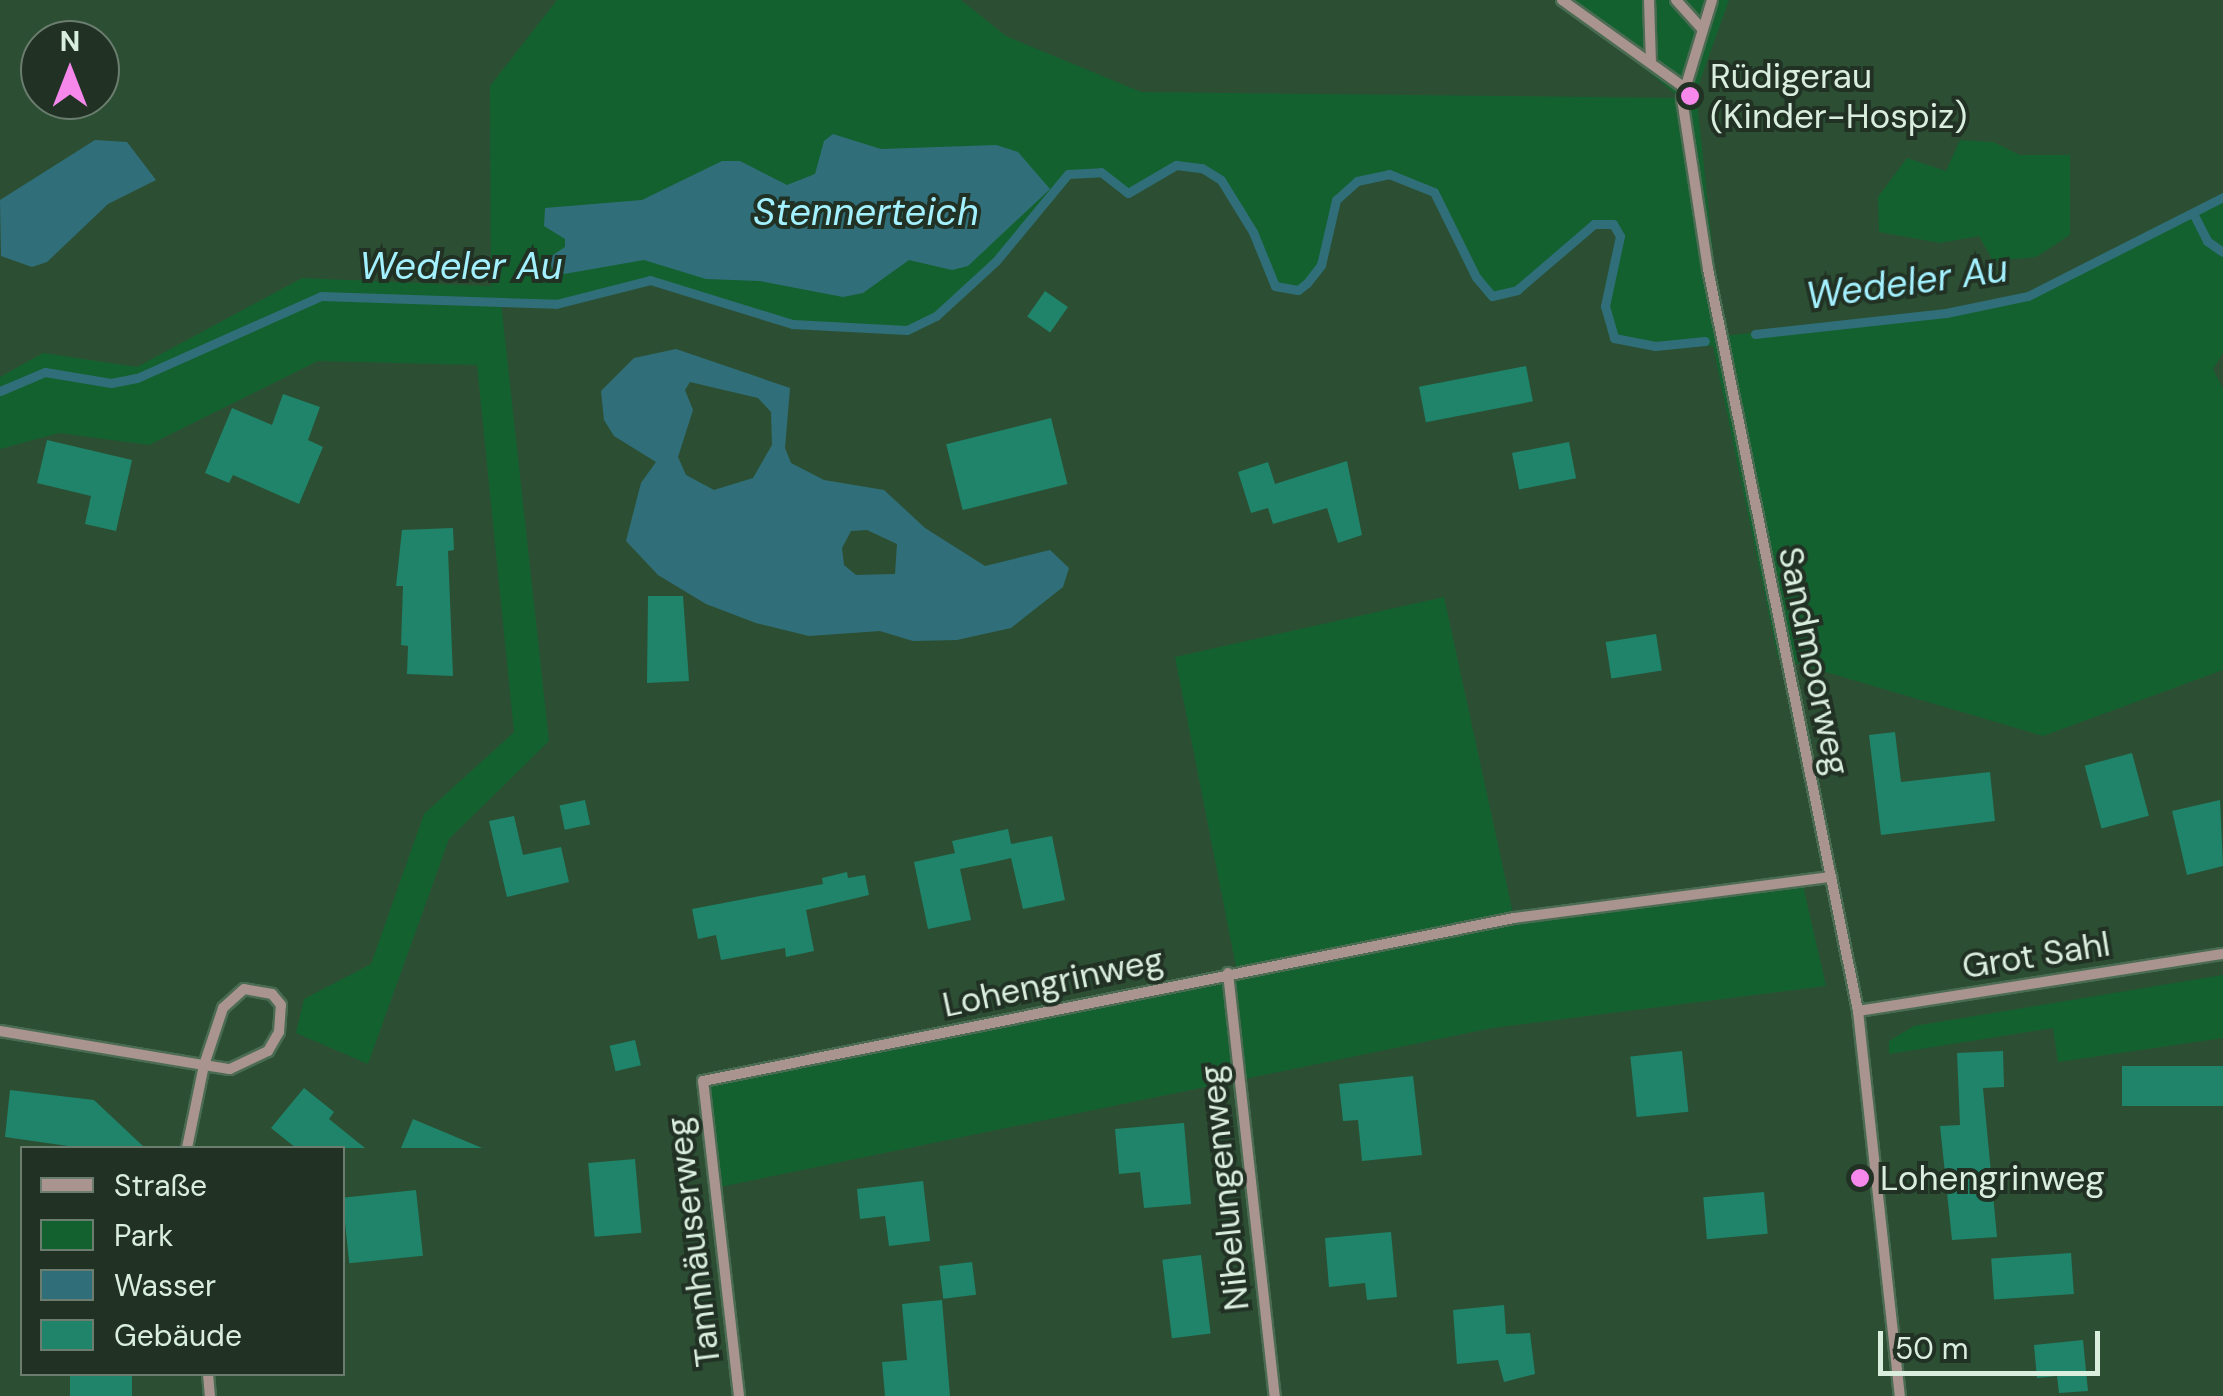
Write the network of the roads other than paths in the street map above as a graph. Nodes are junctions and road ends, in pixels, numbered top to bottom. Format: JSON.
{"nodes":[{"id":1,"x":1562,"y":0,"type":"edge"},
{"id":2,"x":1649,"y":0,"type":"edge"},
{"id":3,"x":1676,"y":0,"type":"edge"},
{"id":4,"x":1712,"y":0,"type":"edge"},
{"id":5,"x":1702,"y":29,"type":"junction"},
{"id":6,"x":1651,"y":63,"type":"junction"},
{"id":7,"x":1682,"y":86,"type":"junction"},
{"id":8,"x":1831,"y":878,"type":"junction"},
{"id":9,"x":2223,"y":954,"type":"edge"},
{"id":10,"x":1228,"y":974,"type":"junction"},
{"id":11,"x":1858,"y":1012,"type":"junction"},
{"id":12,"x":0,"y":1031,"type":"edge"},
{"id":13,"x":204,"y":1065,"type":"junction"},
{"id":14,"x":702,"y":1082,"type":"joint"},
{"id":15,"x":187,"y":1146,"type":"edge"},
{"id":16,"x":739,"y":1396,"type":"edge"},
{"id":17,"x":1275,"y":1396,"type":"edge"},
{"id":18,"x":1900,"y":1396,"type":"edge"}],
"edges":[{"from":1,"to":6,"type":"street"},
{"from":2,"to":6,"type":"street"},
{"from":3,"to":5,"type":"street"},
{"from":4,"to":5,"type":"street"},
{"from":5,"to":7,"type":"street"},
{"from":6,"to":7,"type":"street"},
{"from":7,"to":8,"type":"street","name":"Sandmoorweg"},
{"from":8,"to":10,"type":"street","name":"Lohengrinweg"},
{"from":8,"to":11,"type":"street","name":"Sandmoorweg"},
{"from":9,"to":11,"type":"street","name":"Grot Sahl"},
{"from":10,"to":14,"type":"street","name":"Lohengrinweg"},
{"from":10,"to":17,"type":"street","name":"Nibelungenweg"},
{"from":11,"to":18,"type":"street","name":"Sandmoorweg"},
{"from":12,"to":13,"type":"street"},
{"from":13,"to":13,"type":"street"},
{"from":13,"to":15,"type":"street"},
{"from":14,"to":16,"type":"street","name":"Tannhäuserweg"}]}
